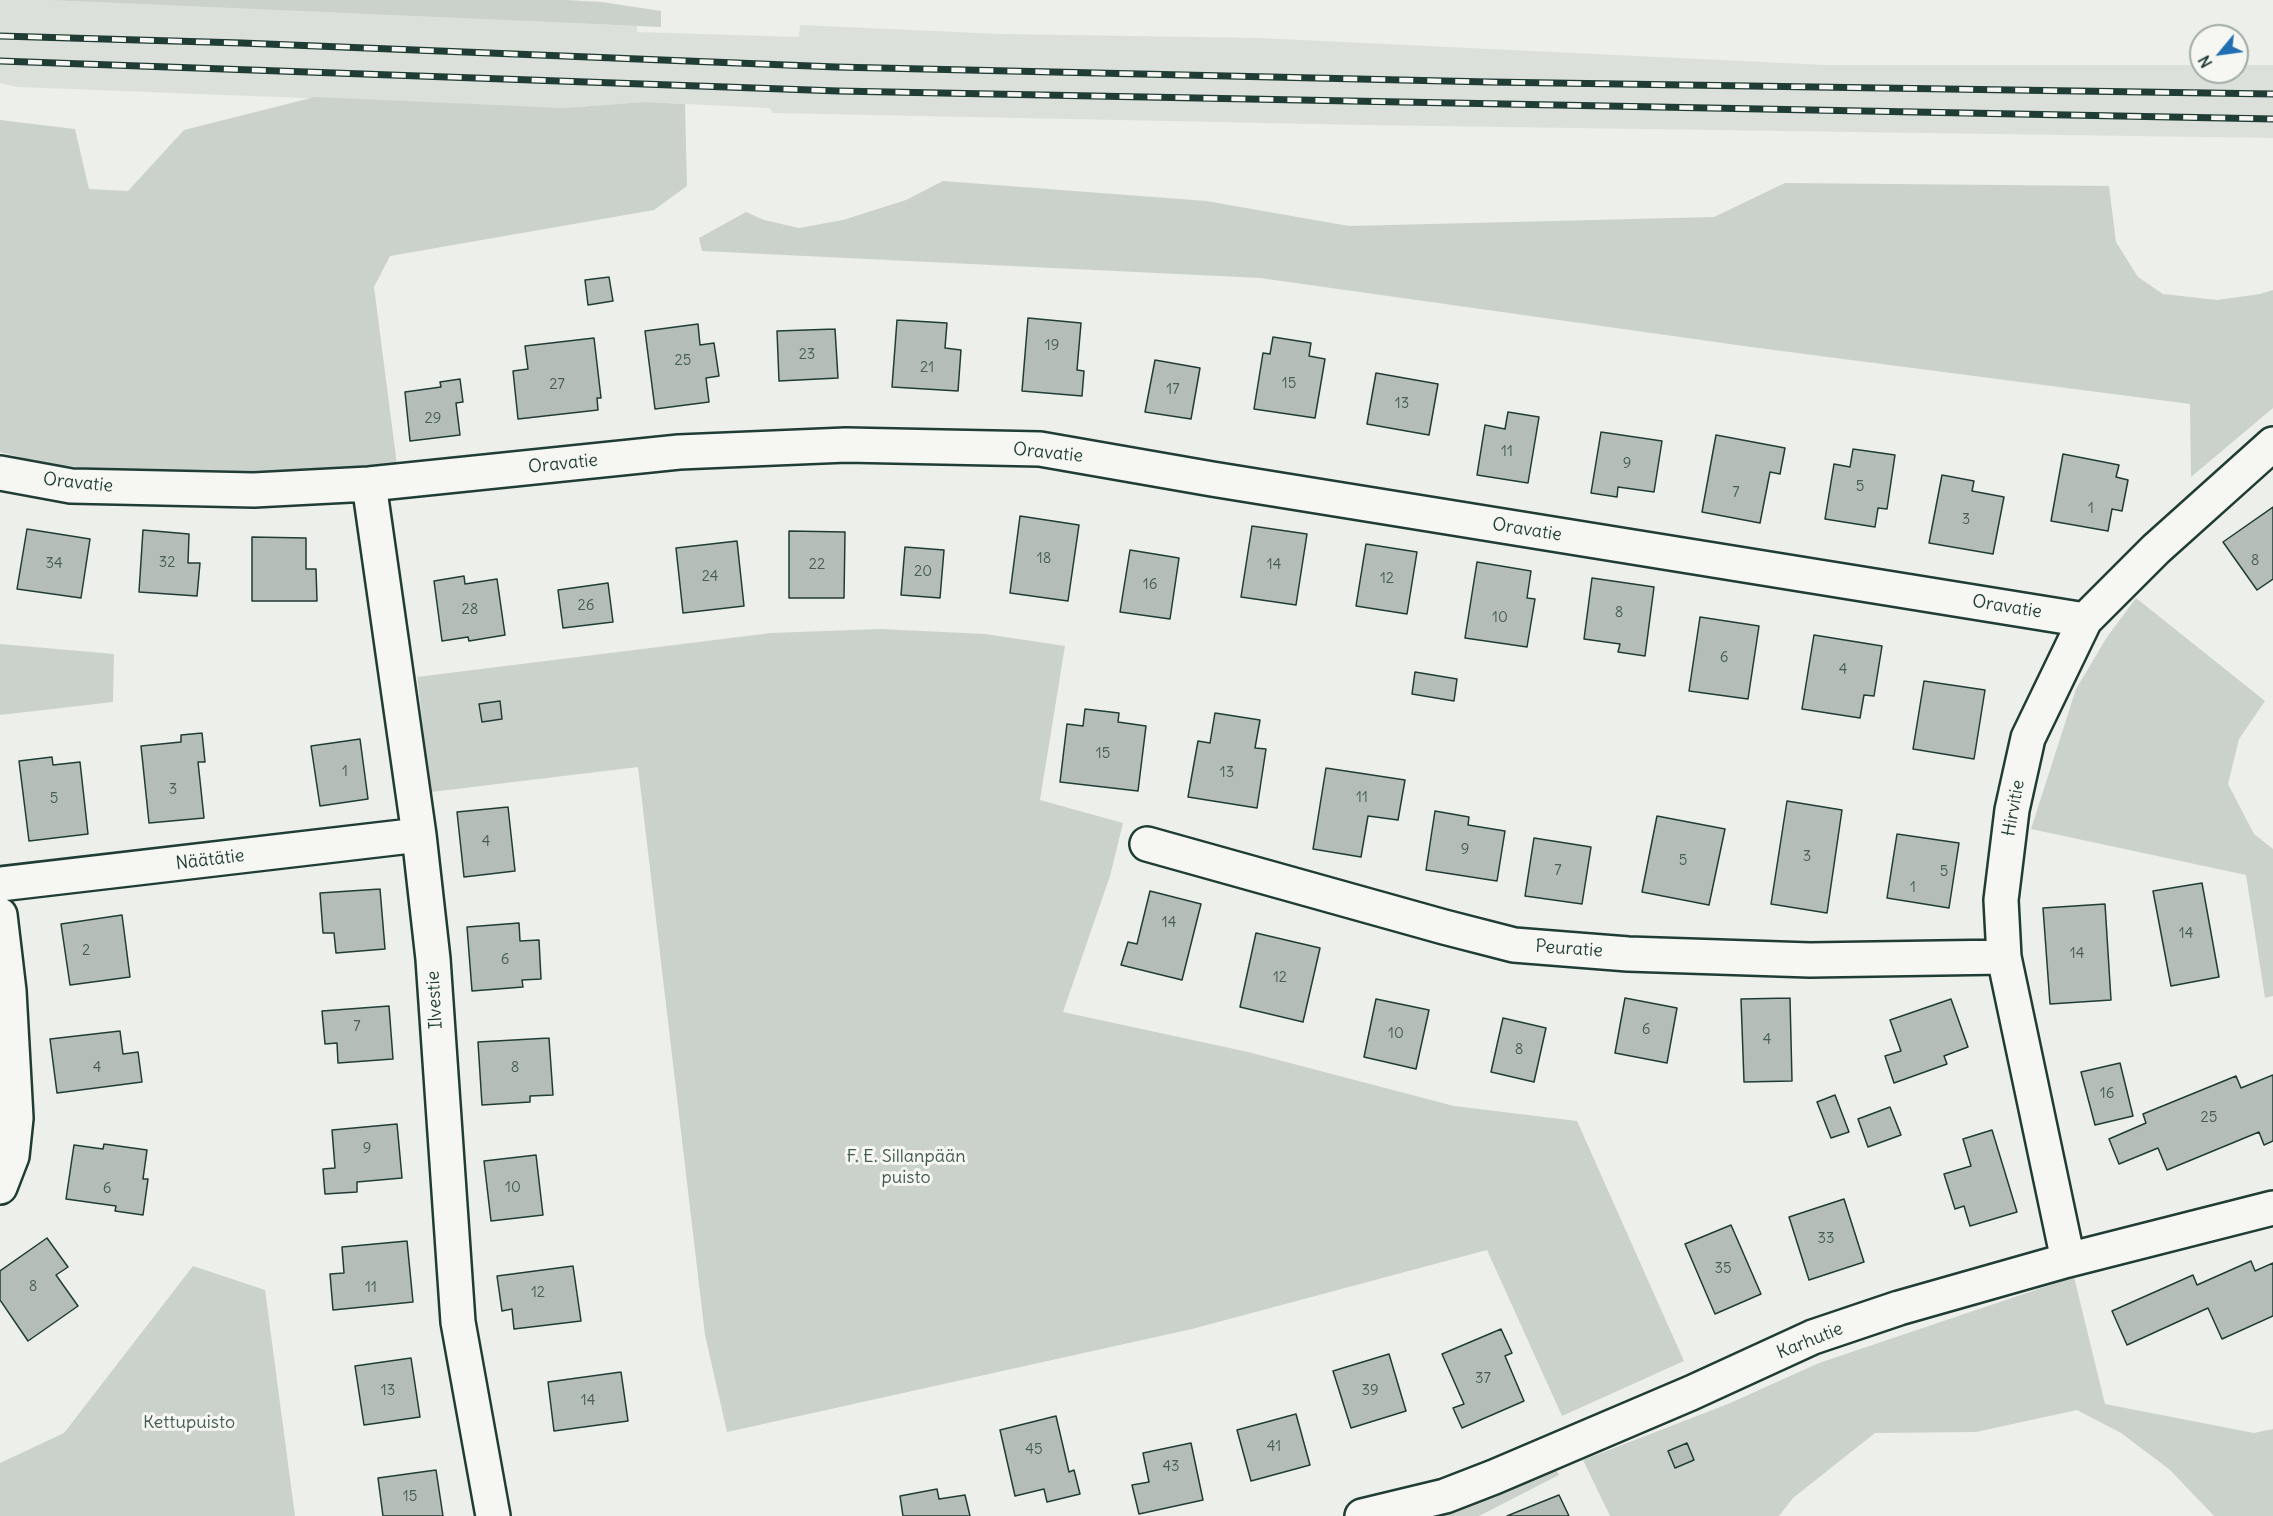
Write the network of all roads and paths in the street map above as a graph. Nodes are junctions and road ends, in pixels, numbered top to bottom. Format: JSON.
{"nodes":[{"id":1,"x":2273,"y":444,"type":"edge"},
{"id":2,"x":0,"y":473,"type":"edge"},
{"id":3,"x":369,"y":484,"type":"junction"},
{"id":4,"x":2085,"y":620,"type":"junction"},
{"id":5,"x":419,"y":835,"type":"junction"},
{"id":6,"x":1147,"y":844,"type":"dead end"},
{"id":7,"x":0,"y":884,"type":"edge"},
{"id":8,"x":0,"y":915,"type":"edge"},
{"id":9,"x":2004,"y":957,"type":"junction"},
{"id":10,"x":0,"y":1187,"type":"edge"},
{"id":11,"x":2273,"y":1208,"type":"edge"},
{"id":12,"x":2068,"y":1260,"type":"junction"},
{"id":13,"x":493,"y":1516,"type":"edge"},
{"id":14,"x":1362,"y":1516,"type":"edge"}],
"edges":[{"from":1,"to":4,"type":"street","name":"Hirvitie"},
{"from":2,"to":3,"type":"street","name":"Oravatie"},
{"from":3,"to":4,"type":"street","name":"Oravatie"},
{"from":3,"to":5,"type":"street","name":"Ilvestie"},
{"from":4,"to":9,"type":"street","name":"Hirvitie"},
{"from":5,"to":7,"type":"street","name":"Näätätie"},
{"from":5,"to":13,"type":"street","name":"Ilvestie"},
{"from":6,"to":9,"type":"street","name":"Peuratie"},
{"from":8,"to":10,"type":"street"},
{"from":9,"to":12,"type":"street","name":"Hirvitie"},
{"from":11,"to":12,"type":"street","name":"Karhutie"},
{"from":12,"to":14,"type":"street","name":"Karhutie"}]}
